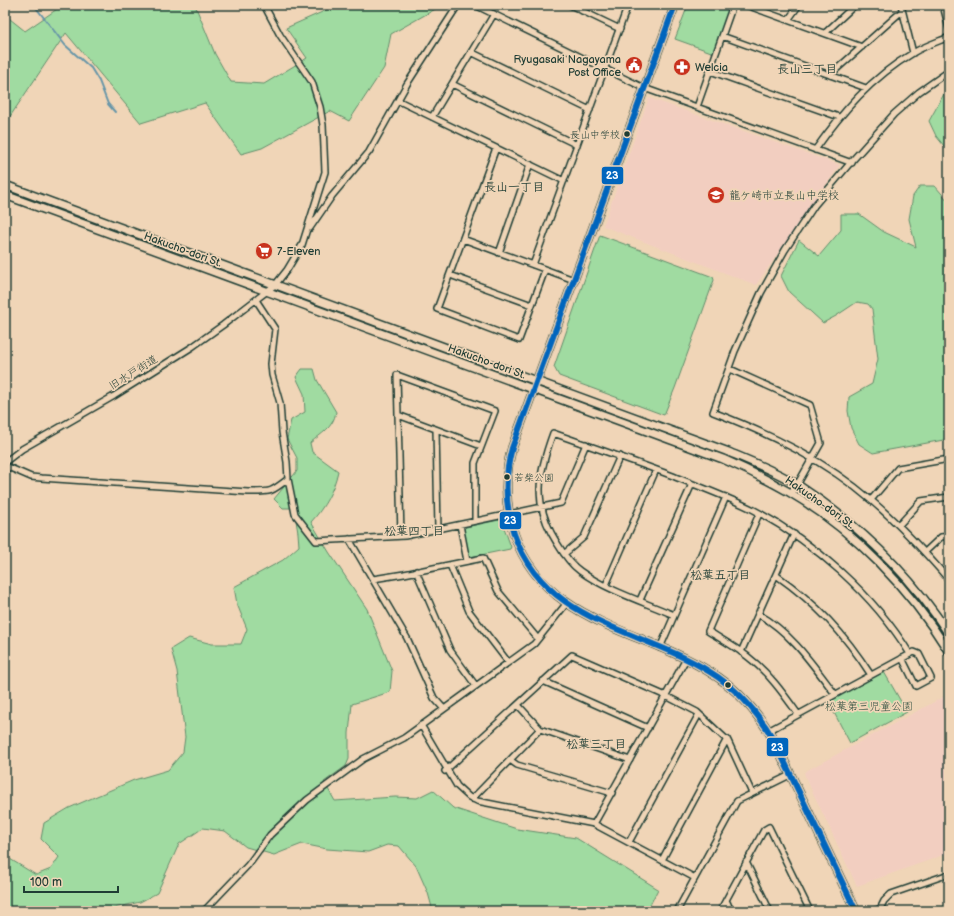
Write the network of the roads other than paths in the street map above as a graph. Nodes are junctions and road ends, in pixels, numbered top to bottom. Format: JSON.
{"nodes":[{"id":1,"x":264,"y":5,"type":"edge"},
{"id":2,"x":458,"y":5,"type":"edge"},
{"id":3,"x":475,"y":5,"type":"edge"},
{"id":4,"x":570,"y":5,"type":"edge"},
{"id":5,"x":585,"y":5,"type":"edge"},
{"id":6,"x":628,"y":5,"type":"edge"},
{"id":7,"x":675,"y":5,"type":"edge"},
{"id":8,"x":733,"y":5,"type":"edge"},
{"id":9,"x":748,"y":5,"type":"edge"},
{"id":10,"x":800,"y":5,"type":"edge"},
{"id":11,"x":855,"y":5,"type":"edge"},
{"id":12,"x":901,"y":5,"type":"edge"},
{"id":13,"x":943,"y":5,"type":"edge"},
{"id":14,"x":582,"y":11,"type":"junction"},
{"id":15,"x":902,"y":11,"type":"junction"},
{"id":16,"x":494,"y":14,"type":"junction"},
{"id":17,"x":788,"y":20,"type":"junction"},
{"id":18,"x":620,"y":29,"type":"junction"},
{"id":19,"x":949,"y":29,"type":"edge"},
{"id":20,"x":825,"y":33,"type":"junction"},
{"id":21,"x":722,"y":36,"type":"junction"},
{"id":22,"x":949,"y":37,"type":"edge"},
{"id":23,"x":862,"y":47,"type":"junction"},
{"id":24,"x":471,"y":52,"type":"junction"},
{"id":25,"x":913,"y":53,"type":"junction"},
{"id":26,"x":606,"y":69,"type":"junction"},
{"id":27,"x":710,"y":71,"type":"junction"},
{"id":28,"x":949,"y":71,"type":"edge"},
{"id":29,"x":830,"y":75,"type":"junction"},
{"id":30,"x":452,"y":84,"type":"junction"},
{"id":31,"x":644,"y":88,"type":"junction"},
{"id":32,"x":866,"y":88,"type":"junction"},
{"id":33,"x":399,"y":100,"type":"junction"},
{"id":34,"x":697,"y":107,"type":"junction"},
{"id":35,"x":590,"y":110,"type":"junction"},
{"id":36,"x":432,"y":117,"type":"junction"},
{"id":37,"x":839,"y":117,"type":"junction"},
{"id":38,"x":577,"y":145,"type":"junction"},
{"id":39,"x":496,"y":148,"type":"junction"},
{"id":40,"x":815,"y":150,"type":"junction"},
{"id":41,"x":852,"y":163,"type":"junction"},
{"id":42,"x":530,"y":164,"type":"junction"},
{"id":43,"x":564,"y":181,"type":"junction"},
{"id":44,"x":5,"y":185,"type":"edge"},
{"id":45,"x":5,"y":196,"type":"edge"},
{"id":46,"x":307,"y":233,"type":"junction"},
{"id":47,"x":463,"y":239,"type":"junction"},
{"id":48,"x":499,"y":253,"type":"junction"},
{"id":49,"x":533,"y":265,"type":"junction"},
{"id":50,"x":546,"y":270,"type":"junction"},
{"id":51,"x":450,"y":275,"type":"junction"},
{"id":52,"x":574,"y":280,"type":"junction"},
{"id":53,"x":275,"y":285,"type":"junction"},
{"id":54,"x":267,"y":292,"type":"junction"},
{"id":55,"x":256,"y":300,"type":"junction"},
{"id":56,"x":532,"y":305,"type":"junction"},
{"id":57,"x":730,"y":369,"type":"junction"},
{"id":58,"x":537,"y":380,"type":"junction"},
{"id":59,"x":533,"y":390,"type":"junction"},
{"id":60,"x":398,"y":415,"type":"junction"},
{"id":61,"x":436,"y":430,"type":"junction"},
{"id":62,"x":586,"y":444,"type":"junction"},
{"id":63,"x":481,"y":446,"type":"junction"},
{"id":64,"x":620,"y":456,"type":"junction"},
{"id":65,"x":812,"y":459,"type":"junction"},
{"id":66,"x":949,"y":459,"type":"edge"},
{"id":67,"x":5,"y":462,"type":"edge"},
{"id":68,"x":5,"y":465,"type":"edge"},
{"id":69,"x":656,"y":470,"type":"junction"},
{"id":70,"x":288,"y":479,"type":"junction"},
{"id":71,"x":692,"y":484,"type":"junction"},
{"id":72,"x":797,"y":485,"type":"junction"},
{"id":73,"x":790,"y":492,"type":"junction"},
{"id":74,"x":726,"y":497,"type":"junction"},
{"id":75,"x":949,"y":497,"type":"edge"},
{"id":76,"x":871,"y":500,"type":"junction"},
{"id":77,"x":541,"y":508,"type":"junction"},
{"id":78,"x":509,"y":514,"type":"junction"},
{"id":79,"x":759,"y":514,"type":"junction"},
{"id":80,"x":475,"y":521,"type":"junction"},
{"id":81,"x":460,"y":525,"type":"junction"},
{"id":82,"x":899,"y":525,"type":"junction"},
{"id":83,"x":438,"y":529,"type":"junction"},
{"id":84,"x":794,"y":534,"type":"junction"},
{"id":85,"x":401,"y":536,"type":"junction"},
{"id":86,"x":949,"y":536,"type":"edge"},
{"id":87,"x":349,"y":539,"type":"junction"},
{"id":88,"x":925,"y":552,"type":"junction"},
{"id":89,"x":564,"y":554,"type":"junction"},
{"id":90,"x":467,"y":561,"type":"junction"},
{"id":91,"x":450,"y":564,"type":"junction"},
{"id":92,"x":416,"y":572,"type":"junction"},
{"id":93,"x":776,"y":576,"type":"junction"},
{"id":94,"x":373,"y":579,"type":"junction"},
{"id":95,"x":949,"y":580,"type":"edge"},
{"id":96,"x":606,"y":586,"type":"junction"},
{"id":97,"x":640,"y":600,"type":"junction"},
{"id":98,"x":566,"y":604,"type":"junction"},
{"id":99,"x":758,"y":614,"type":"junction"},
{"id":100,"x":674,"y":615,"type":"junction"},
{"id":101,"x":949,"y":634,"type":"edge"},
{"id":102,"x":538,"y":639,"type":"junction"},
{"id":103,"x":660,"y":648,"type":"junction"},
{"id":104,"x":741,"y":652,"type":"junction"},
{"id":105,"x":949,"y":652,"type":"edge"},
{"id":106,"x":910,"y":654,"type":"junction"},
{"id":107,"x":902,"y":658,"type":"junction"},
{"id":108,"x":686,"y":659,"type":"junction"},
{"id":109,"x":508,"y":662,"type":"junction"},
{"id":110,"x":870,"y":675,"type":"junction"},
{"id":111,"x":543,"y":681,"type":"junction"},
{"id":112,"x":476,"y":686,"type":"junction"},
{"id":113,"x":835,"y":694,"type":"junction"},
{"id":114,"x":666,"y":696,"type":"junction"},
{"id":115,"x":518,"y":705,"type":"junction"},
{"id":116,"x":444,"y":709,"type":"junction"},
{"id":117,"x":699,"y":714,"type":"junction"},
{"id":118,"x":798,"y":714,"type":"junction"},
{"id":119,"x":422,"y":725,"type":"junction"},
{"id":120,"x":648,"y":728,"type":"junction"},
{"id":121,"x":540,"y":729,"type":"junction"},
{"id":122,"x":768,"y":731,"type":"junction"},
{"id":123,"x":727,"y":740,"type":"junction"},
{"id":124,"x":510,"y":760,"type":"junction"},
{"id":125,"x":630,"y":760,"type":"junction"},
{"id":126,"x":446,"y":770,"type":"junction"},
{"id":127,"x":790,"y":775,"type":"junction"},
{"id":128,"x":612,"y":793,"type":"junction"},
{"id":129,"x":752,"y":793,"type":"junction"},
{"id":130,"x":472,"y":798,"type":"junction"},
{"id":131,"x":594,"y":824,"type":"junction"},
{"id":132,"x":629,"y":842,"type":"junction"},
{"id":133,"x":662,"y":860,"type":"junction"},
{"id":134,"x":746,"y":862,"type":"junction"},
{"id":135,"x":949,"y":874,"type":"edge"},
{"id":136,"x":695,"y":878,"type":"junction"},
{"id":137,"x":726,"y":900,"type":"junction"},
{"id":138,"x":880,"y":909,"type":"junction"},
{"id":139,"x":204,"y":911,"type":"edge"},
{"id":140,"x":677,"y":911,"type":"edge"},
{"id":141,"x":720,"y":911,"type":"edge"},
{"id":142,"x":731,"y":911,"type":"edge"},
{"id":143,"x":770,"y":911,"type":"edge"},
{"id":144,"x":810,"y":911,"type":"edge"},
{"id":145,"x":856,"y":911,"type":"edge"},
{"id":146,"x":873,"y":911,"type":"edge"},
{"id":147,"x":886,"y":911,"type":"edge"}],
"edges":[{"from":1,"to":46,"type":"street"},
{"from":2,"to":33,"type":"street"},
{"from":3,"to":16,"type":"street"},
{"from":4,"to":14,"type":"street"},
{"from":5,"to":14,"type":"street"},
{"from":6,"to":18,"type":"street"},
{"from":7,"to":31,"type":"main road"},
{"from":8,"to":21,"type":"street"},
{"from":9,"to":17,"type":"street"},
{"from":10,"to":17,"type":"street"},
{"from":11,"to":20,"type":"street"},
{"from":12,"to":15,"type":"street"},
{"from":13,"to":19,"type":"street"},
{"from":14,"to":18,"type":"street"},
{"from":15,"to":23,"type":"street"},
{"from":15,"to":25,"type":"street"},
{"from":16,"to":24,"type":"street"},
{"from":16,"to":26,"type":"street"},
{"from":17,"to":20,"type":"street"},
{"from":18,"to":26,"type":"street"},
{"from":20,"to":23,"type":"street"},
{"from":21,"to":27,"type":"street"},
{"from":21,"to":29,"type":"street"},
{"from":22,"to":25,"type":"street"},
{"from":23,"to":29,"type":"street"},
{"from":24,"to":30,"type":"street"},
{"from":24,"to":35,"type":"street"},
{"from":25,"to":32,"type":"street"},
{"from":26,"to":31,"type":"street"},
{"from":26,"to":35,"type":"street"},
{"from":27,"to":34,"type":"street"},
{"from":27,"to":37,"type":"street"},
{"from":28,"to":41,"type":"street"},
{"from":29,"to":32,"type":"street"},
{"from":30,"to":36,"type":"street"},
{"from":30,"to":38,"type":"street"},
{"from":31,"to":34,"type":"street"},
{"from":31,"to":52,"type":"main road"},
{"from":32,"to":37,"type":"street"},
{"from":33,"to":36,"type":"street"},
{"from":33,"to":46,"type":"street"},
{"from":34,"to":40,"type":"street"},
{"from":35,"to":38,"type":"street"},
{"from":36,"to":39,"type":"street"},
{"from":37,"to":40,"type":"street"},
{"from":38,"to":43,"type":"street"},
{"from":39,"to":42,"type":"street"},
{"from":39,"to":47,"type":"street"},
{"from":40,"to":41,"type":"street"},
{"from":41,"to":57,"type":"street"},
{"from":42,"to":43,"type":"street"},
{"from":42,"to":48,"type":"street"},
{"from":43,"to":49,"type":"street"},
{"from":44,"to":53,"type":"main road","name":"Hakucho-dori St."},
{"from":45,"to":54,"type":"main road","name":"Hakucho-dori St."},
{"from":46,"to":53,"type":"street","name":"旧水戸街道"},
{"from":47,"to":48,"type":"street"},
{"from":47,"to":51,"type":"street"},
{"from":48,"to":49,"type":"street"},
{"from":49,"to":50,"type":"street"},
{"from":50,"to":52,"type":"street"},
{"from":50,"to":56,"type":"street"},
{"from":51,"to":56,"type":"street"},
{"from":51,"to":56,"type":"street"},
{"from":52,"to":58,"type":"main road"},
{"from":53,"to":54,"type":"street","name":"旧水戸街道"},
{"from":53,"to":58,"type":"main road","name":"Hakucho-dori St."},
{"from":54,"to":55,"type":"street","name":"旧水戸街道"},
{"from":54,"to":59,"type":"main road","name":"Hakucho-dori St."},
{"from":55,"to":67,"type":"street","name":"旧水戸街道"},
{"from":55,"to":70,"type":"street"},
{"from":57,"to":65,"type":"street"},
{"from":57,"to":65,"type":"street"},
{"from":58,"to":59,"type":"main road"},
{"from":58,"to":72,"type":"main road","name":"Hakucho-dori St."},
{"from":59,"to":73,"type":"main road","name":"Hakucho-dori St."},
{"from":59,"to":78,"type":"main road"},
{"from":60,"to":61,"type":"street"},
{"from":60,"to":63,"type":"street"},
{"from":60,"to":85,"type":"street"},
{"from":61,"to":63,"type":"street"},
{"from":61,"to":83,"type":"street"},
{"from":62,"to":64,"type":"street"},
{"from":62,"to":77,"type":"street"},
{"from":62,"to":77,"type":"street"},
{"from":63,"to":80,"type":"street"},
{"from":64,"to":69,"type":"street"},
{"from":64,"to":89,"type":"street"},
{"from":65,"to":72,"type":"street"},
{"from":65,"to":76,"type":"street"},
{"from":66,"to":76,"type":"street"},
{"from":68,"to":70,"type":"street"},
{"from":69,"to":71,"type":"street"},
{"from":69,"to":96,"type":"street"},
{"from":70,"to":87,"type":"street"},
{"from":71,"to":74,"type":"street"},
{"from":71,"to":97,"type":"street"},
{"from":72,"to":73,"type":"street"},
{"from":72,"to":101,"type":"main road","name":"Hakucho-dori St."},
{"from":73,"to":105,"type":"main road","name":"Hakucho-dori St."},
{"from":74,"to":79,"type":"street"},
{"from":74,"to":100,"type":"street"},
{"from":75,"to":82,"type":"street"},
{"from":76,"to":82,"type":"street"},
{"from":77,"to":78,"type":"street"},
{"from":77,"to":89,"type":"street"},
{"from":78,"to":80,"type":"street"},
{"from":78,"to":98,"type":"main road"},
{"from":79,"to":84,"type":"street"},
{"from":79,"to":104,"type":"street"},
{"from":80,"to":81,"type":"street"},
{"from":81,"to":83,"type":"street"},
{"from":81,"to":90,"type":"street"},
{"from":82,"to":88,"type":"street"},
{"from":83,"to":85,"type":"street"},
{"from":84,"to":93,"type":"street"},
{"from":84,"to":106,"type":"street"},
{"from":85,"to":87,"type":"street"},
{"from":86,"to":88,"type":"street"},
{"from":87,"to":94,"type":"street"},
{"from":88,"to":95,"type":"street"},
{"from":89,"to":96,"type":"street"},
{"from":90,"to":91,"type":"street"},
{"from":90,"to":102,"type":"street"},
{"from":91,"to":92,"type":"street"},
{"from":91,"to":109,"type":"street"},
{"from":92,"to":94,"type":"street"},
{"from":92,"to":112,"type":"street"},
{"from":93,"to":99,"type":"street"},
{"from":93,"to":110,"type":"street"},
{"from":94,"to":116,"type":"street"},
{"from":96,"to":97,"type":"street"},
{"from":97,"to":100,"type":"street"},
{"from":98,"to":102,"type":"street"},
{"from":98,"to":103,"type":"main road"},
{"from":99,"to":104,"type":"street"},
{"from":99,"to":113,"type":"street"},
{"from":100,"to":103,"type":"street"},
{"from":102,"to":109,"type":"street"},
{"from":103,"to":108,"type":"main road"},
{"from":104,"to":118,"type":"street"},
{"from":106,"to":107,"type":"street"},
{"from":106,"to":107,"type":"street"},
{"from":107,"to":110,"type":"street"},
{"from":108,"to":114,"type":"street"},
{"from":108,"to":122,"type":"main road"},
{"from":109,"to":112,"type":"street"},
{"from":110,"to":113,"type":"street"},
{"from":111,"to":114,"type":"street"},
{"from":111,"to":115,"type":"street"},
{"from":111,"to":120,"type":"street"},
{"from":112,"to":116,"type":"street"},
{"from":113,"to":118,"type":"street"},
{"from":114,"to":117,"type":"street"},
{"from":114,"to":120,"type":"street"},
{"from":115,"to":121,"type":"street"},
{"from":115,"to":126,"type":"street"},
{"from":116,"to":119,"type":"street"},
{"from":117,"to":123,"type":"street"},
{"from":117,"to":132,"type":"street"},
{"from":118,"to":122,"type":"street"},
{"from":119,"to":126,"type":"street"},
{"from":119,"to":139,"type":"street"},
{"from":120,"to":125,"type":"street"},
{"from":121,"to":124,"type":"street"},
{"from":121,"to":125,"type":"street"},
{"from":122,"to":127,"type":"main road"},
{"from":123,"to":129,"type":"street"},
{"from":123,"to":133,"type":"street"},
{"from":124,"to":128,"type":"street"},
{"from":124,"to":130,"type":"street"},
{"from":125,"to":128,"type":"street"},
{"from":126,"to":130,"type":"street"},
{"from":127,"to":129,"type":"street"},
{"from":127,"to":145,"type":"main road"},
{"from":128,"to":131,"type":"street"},
{"from":129,"to":136,"type":"street"},
{"from":130,"to":131,"type":"street"},
{"from":131,"to":132,"type":"street"},
{"from":132,"to":133,"type":"street"},
{"from":133,"to":136,"type":"street"},
{"from":134,"to":137,"type":"street"},
{"from":134,"to":143,"type":"street"},
{"from":134,"to":144,"type":"street"},
{"from":135,"to":138,"type":"street"},
{"from":136,"to":140,"type":"street"},
{"from":137,"to":141,"type":"street"},
{"from":137,"to":142,"type":"street"},
{"from":138,"to":146,"type":"street"},
{"from":138,"to":147,"type":"street"}]}
